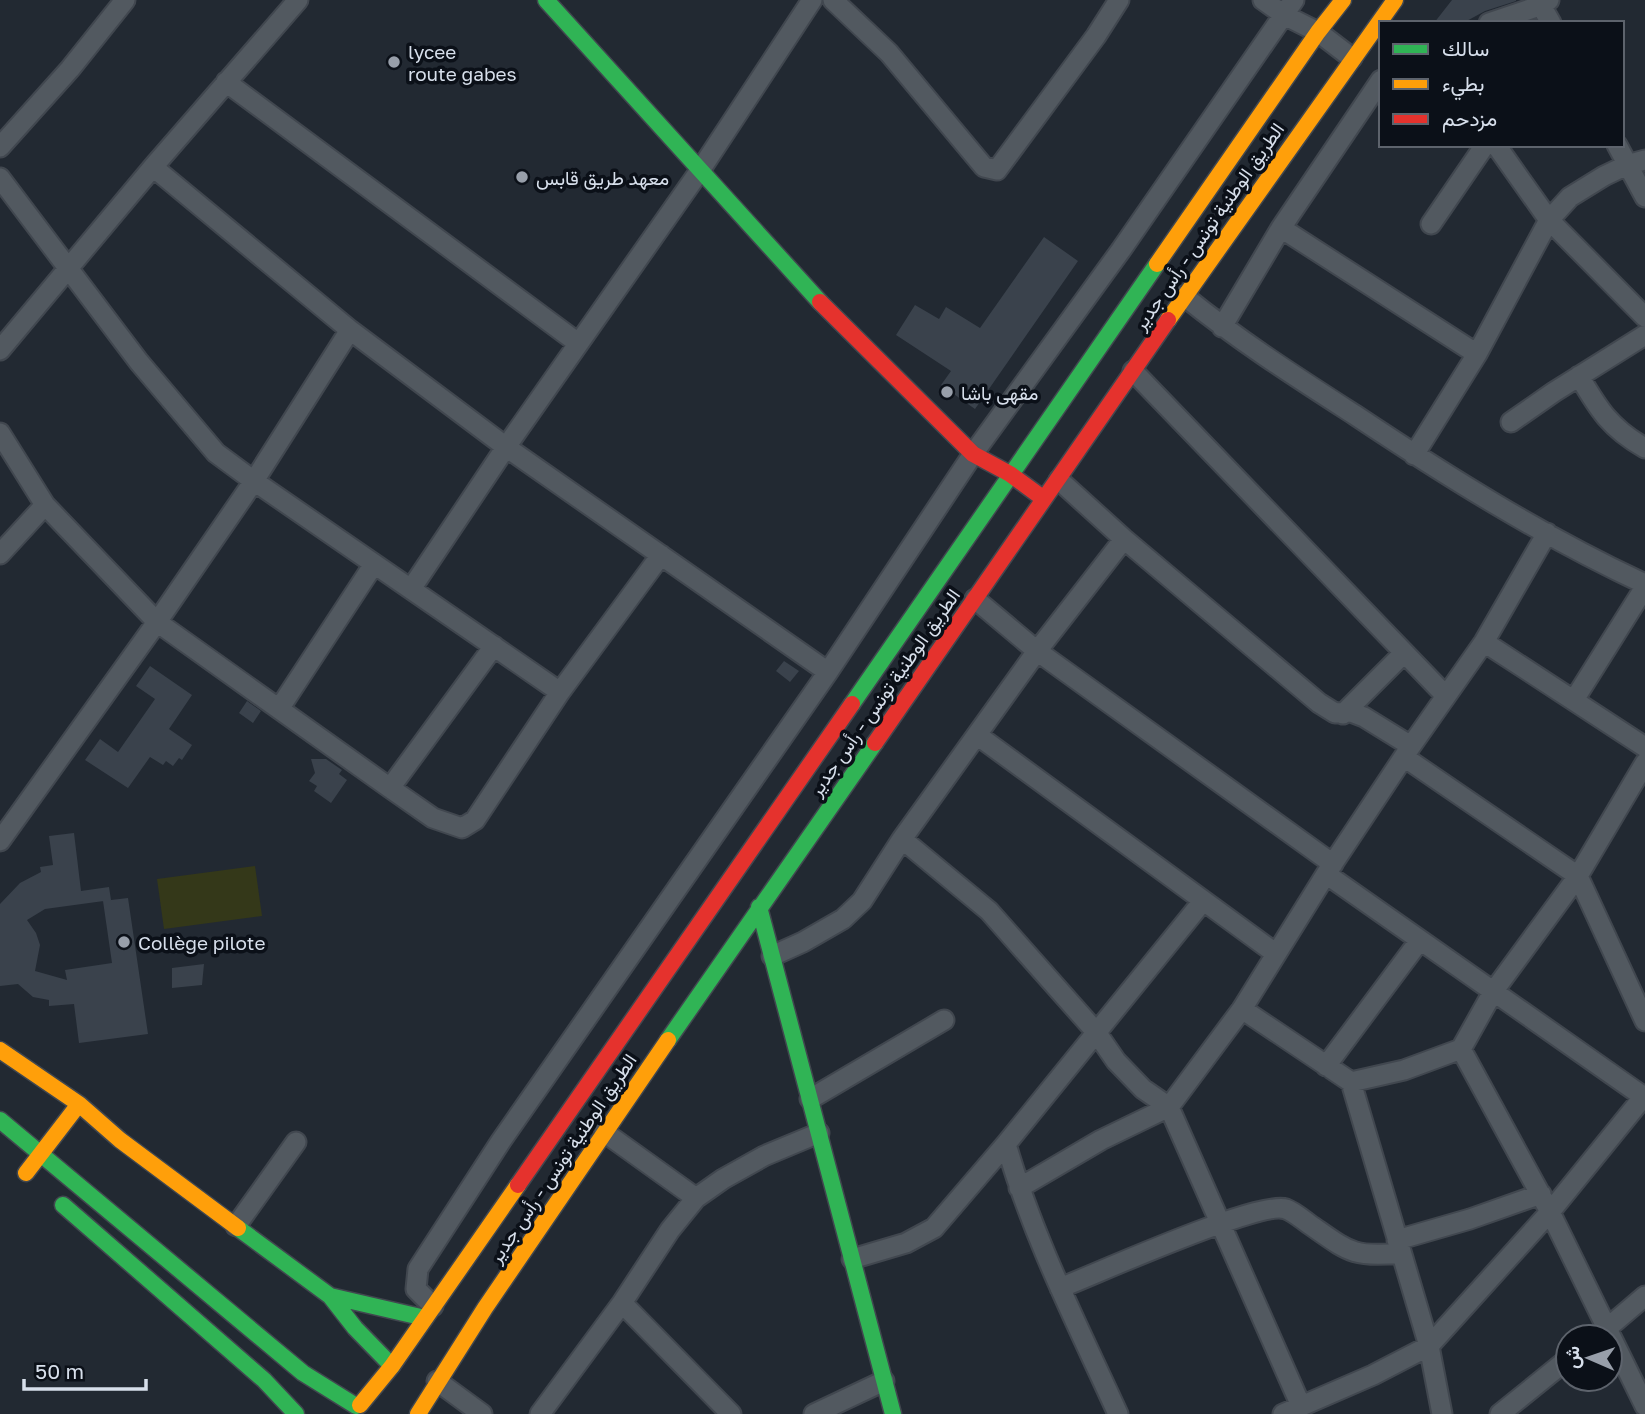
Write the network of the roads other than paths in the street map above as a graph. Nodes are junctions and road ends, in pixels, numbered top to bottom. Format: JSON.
{"nodes":[{"id":1,"x":125,"y":0,"type":"edge"},
{"id":2,"x":298,"y":0,"type":"edge"},
{"id":3,"x":546,"y":0,"type":"edge"},
{"id":4,"x":812,"y":0,"type":"edge"},
{"id":5,"x":833,"y":0,"type":"edge"},
{"id":6,"x":1119,"y":0,"type":"edge"},
{"id":7,"x":1263,"y":0,"type":"edge"},
{"id":8,"x":1343,"y":0,"type":"edge"},
{"id":9,"x":1395,"y":0,"type":"edge"},
{"id":10,"x":1543,"y":2,"type":"edge"},
{"id":11,"x":1289,"y":7,"type":"edge"},
{"id":12,"x":1379,"y":21,"type":"edge"},
{"id":13,"x":1494,"y":21,"type":"edge"},
{"id":14,"x":1550,"y":21,"type":"edge"},
{"id":15,"x":1379,"y":22,"type":"edge"},
{"id":16,"x":1318,"y":32,"type":"junction"},
{"id":17,"x":1352,"y":58,"type":"junction"},
{"id":18,"x":226,"y":82,"type":"junction"},
{"id":19,"x":1379,"y":83,"type":"edge"},
{"id":20,"x":0,"y":147,"type":"edge"},
{"id":21,"x":1484,"y":147,"type":"edge"},
{"id":22,"x":1497,"y":147,"type":"edge"},
{"id":23,"x":1618,"y":147,"type":"edge"},
{"id":24,"x":1636,"y":163,"type":"edge"},
{"id":25,"x":153,"y":167,"type":"junction"},
{"id":26,"x":701,"y":169,"type":"junction"},
{"id":27,"x":0,"y":178,"type":"edge"},
{"id":28,"x":1645,"y":197,"type":"edge"},
{"id":29,"x":1549,"y":220,"type":"junction"},
{"id":30,"x":1431,"y":224,"type":"dead end"},
{"id":31,"x":1282,"y":228,"type":"junction"},
{"id":32,"x":68,"y":270,"type":"junction"},
{"id":33,"x":1184,"y":296,"type":"junction"},
{"id":34,"x":1645,"y":317,"type":"edge"},
{"id":35,"x":1222,"y":327,"type":"junction"},
{"id":36,"x":350,"y":330,"type":"junction"},
{"id":37,"x":1645,"y":335,"type":"edge"},
{"id":38,"x":578,"y":343,"type":"junction"},
{"id":39,"x":0,"y":350,"type":"edge"},
{"id":40,"x":1477,"y":354,"type":"junction"},
{"id":41,"x":1133,"y":371,"type":"junction"},
{"id":42,"x":1579,"y":376,"type":"junction"},
{"id":43,"x":1511,"y":422,"type":"dead end"},
{"id":44,"x":0,"y":433,"type":"edge"},
{"id":45,"x":506,"y":447,"type":"junction"},
{"id":46,"x":1645,"y":448,"type":"edge"},
{"id":47,"x":973,"y":454,"type":"junction"},
{"id":48,"x":1414,"y":455,"type":"junction"},
{"id":49,"x":1010,"y":474,"type":"junction"},
{"id":50,"x":1059,"y":480,"type":"junction"},
{"id":51,"x":254,"y":481,"type":"junction"},
{"id":52,"x":1044,"y":499,"type":"junction"},
{"id":53,"x":45,"y":505,"type":"junction"},
{"id":54,"x":1547,"y":533,"type":"junction"},
{"id":55,"x":1124,"y":539,"type":"junction"},
{"id":56,"x":0,"y":554,"type":"edge"},
{"id":57,"x":661,"y":555,"type":"junction"},
{"id":58,"x":373,"y":564,"type":"junction"},
{"id":59,"x":1645,"y":585,"type":"edge"},
{"id":60,"x":411,"y":589,"type":"junction"},
{"id":61,"x":975,"y":599,"type":"junction"},
{"id":62,"x":157,"y":622,"type":"junction"},
{"id":63,"x":1484,"y":642,"type":"junction"},
{"id":64,"x":494,"y":646,"type":"junction"},
{"id":65,"x":1037,"y":651,"type":"junction"},
{"id":66,"x":1403,"y":654,"type":"junction"},
{"id":67,"x":828,"y":672,"type":"junction"},
{"id":68,"x":560,"y":692,"type":"junction"},
{"id":69,"x":1446,"y":696,"type":"junction"},
{"id":70,"x":1574,"y":700,"type":"junction"},
{"id":71,"x":279,"y":709,"type":"junction"},
{"id":72,"x":1343,"y":714,"type":"junction"},
{"id":73,"x":977,"y":735,"type":"junction"},
{"id":74,"x":1645,"y":747,"type":"edge"},
{"id":75,"x":1407,"y":752,"type":"junction"},
{"id":76,"x":1645,"y":763,"type":"edge"},
{"id":77,"x":390,"y":788,"type":"junction"},
{"id":78,"x":902,"y":839,"type":"junction"},
{"id":79,"x":0,"y":841,"type":"edge"},
{"id":80,"x":1329,"y":869,"type":"junction"},
{"id":81,"x":1578,"y":876,"type":"junction"},
{"id":82,"x":1203,"y":901,"type":"junction"},
{"id":83,"x":759,"y":907,"type":"junction"},
{"id":84,"x":1420,"y":940,"type":"junction"},
{"id":85,"x":1275,"y":953,"type":"junction"},
{"id":86,"x":772,"y":956,"type":"junction"},
{"id":87,"x":1493,"y":992,"type":"junction"},
{"id":88,"x":1242,"y":1009,"type":"junction"},
{"id":89,"x":944,"y":1020,"type":"dead end"},
{"id":90,"x":1645,"y":1021,"type":"edge"},
{"id":91,"x":1096,"y":1032,"type":"junction"},
{"id":92,"x":0,"y":1049,"type":"edge"},
{"id":93,"x":1461,"y":1049,"type":"junction"},
{"id":94,"x":1326,"y":1066,"type":"junction"},
{"id":95,"x":1351,"y":1082,"type":"junction"},
{"id":96,"x":1644,"y":1096,"type":"edge"},
{"id":97,"x":810,"y":1099,"type":"junction"},
{"id":98,"x":79,"y":1104,"type":"junction"},
{"id":99,"x":1169,"y":1107,"type":"junction"},
{"id":100,"x":0,"y":1120,"type":"edge"},
{"id":101,"x":604,"y":1132,"type":"junction"},
{"id":102,"x":819,"y":1133,"type":"junction"},
{"id":103,"x":296,"y":1142,"type":"dead end"},
{"id":104,"x":1006,"y":1144,"type":"junction"},
{"id":105,"x":41,"y":1154,"type":"junction"},
{"id":106,"x":26,"y":1173,"type":"dead end"},
{"id":107,"x":1019,"y":1188,"type":"junction"},
{"id":108,"x":1541,"y":1194,"type":"junction"},
{"id":109,"x":696,"y":1198,"type":"junction"},
{"id":110,"x":55,"y":1199,"type":"dead end"},
{"id":111,"x":1550,"y":1212,"type":"junction"},
{"id":112,"x":1220,"y":1223,"type":"junction"},
{"id":113,"x":236,"y":1226,"type":"junction"},
{"id":114,"x":1399,"y":1247,"type":"junction"},
{"id":115,"x":852,"y":1259,"type":"junction"},
{"id":116,"x":1060,"y":1288,"type":"junction"},
{"id":117,"x":330,"y":1296,"type":"junction"},
{"id":118,"x":1645,"y":1296,"type":"edge"},
{"id":119,"x":622,"y":1303,"type":"junction"},
{"id":120,"x":429,"y":1312,"type":"junction"},
{"id":121,"x":1599,"y":1323,"type":"edge"},
{"id":122,"x":1614,"y":1323,"type":"edge"},
{"id":123,"x":1429,"y":1346,"type":"junction"},
{"id":124,"x":393,"y":1366,"type":"junction"},
{"id":125,"x":1554,"y":1370,"type":"edge"},
{"id":126,"x":1624,"y":1370,"type":"edge"},
{"id":127,"x":437,"y":1381,"type":"junction"},
{"id":128,"x":884,"y":1381,"type":"junction"},
{"id":129,"x":358,"y":1405,"type":"junction"},
{"id":130,"x":1645,"y":1406,"type":"edge"},
{"id":131,"x":383,"y":1410,"type":"dead end"},
{"id":132,"x":1290,"y":1412,"type":"edge"},
{"id":133,"x":296,"y":1414,"type":"edge"},
{"id":134,"x":338,"y":1414,"type":"edge"},
{"id":135,"x":418,"y":1414,"type":"edge"},
{"id":136,"x":482,"y":1414,"type":"edge"},
{"id":137,"x":540,"y":1414,"type":"edge"},
{"id":138,"x":731,"y":1414,"type":"edge"},
{"id":139,"x":814,"y":1414,"type":"edge"},
{"id":140,"x":893,"y":1414,"type":"edge"},
{"id":141,"x":1118,"y":1414,"type":"edge"},
{"id":142,"x":1443,"y":1414,"type":"edge"},
{"id":143,"x":1500,"y":1414,"type":"edge"}],
"edges":[{"from":1,"to":20,"type":"street"},
{"from":2,"to":18,"type":"street"},
{"from":3,"to":26,"type":"main road"},
{"from":4,"to":26,"type":"street"},
{"from":5,"to":6,"type":"street"},
{"from":7,"to":11,"type":"street"},
{"from":8,"to":16,"type":"main road","name":"الطريق الوطنية تونس - رأس جدير"},
{"from":9,"to":12,"type":"main road","name":"الطريق الوطنية تونس - رأس جدير"},
{"from":10,"to":13,"type":"street"},
{"from":10,"to":14,"type":"street"},
{"from":11,"to":16,"type":"street"},
{"from":11,"to":47,"type":"street"},
{"from":15,"to":17,"type":"main road","name":"الطريق الوطنية تونس - رأس جدير"},
{"from":16,"to":17,"type":"street"},
{"from":16,"to":49,"type":"main road","name":"الطريق الوطنية تونس - رأس جدير"},
{"from":17,"to":33,"type":"main road","name":"الطريق الوطنية تونس - رأس جدير"},
{"from":18,"to":25,"type":"street"},
{"from":18,"to":38,"type":"street"},
{"from":19,"to":31,"type":"street"},
{"from":21,"to":30,"type":"street"},
{"from":22,"to":29,"type":"street"},
{"from":23,"to":24,"type":"street"},
{"from":24,"to":28,"type":"street"},
{"from":24,"to":29,"type":"street"},
{"from":25,"to":32,"type":"street"},
{"from":25,"to":36,"type":"street"},
{"from":26,"to":38,"type":"street"},
{"from":26,"to":47,"type":"main road"},
{"from":27,"to":32,"type":"street"},
{"from":29,"to":34,"type":"street"},
{"from":29,"to":40,"type":"street"},
{"from":31,"to":35,"type":"street"},
{"from":31,"to":40,"type":"street"},
{"from":32,"to":39,"type":"street"},
{"from":32,"to":51,"type":"street"},
{"from":33,"to":35,"type":"street"},
{"from":33,"to":41,"type":"main road","name":"الطريق الوطنية تونس - رأس جدير"},
{"from":35,"to":48,"type":"street"},
{"from":36,"to":45,"type":"street"},
{"from":36,"to":51,"type":"street"},
{"from":37,"to":42,"type":"street"},
{"from":38,"to":45,"type":"street"},
{"from":40,"to":48,"type":"street"},
{"from":41,"to":50,"type":"main road","name":"الطريق الوطنية تونس - رأس جدير"},
{"from":41,"to":66,"type":"street"},
{"from":42,"to":43,"type":"street"},
{"from":42,"to":46,"type":"street"},
{"from":44,"to":53,"type":"street"},
{"from":45,"to":57,"type":"street"},
{"from":45,"to":60,"type":"street"},
{"from":47,"to":49,"type":"main road"},
{"from":47,"to":67,"type":"street"},
{"from":48,"to":54,"type":"street"},
{"from":49,"to":52,"type":"main road"},
{"from":49,"to":120,"type":"main road","name":"الطريق الوطنية تونس - رأس جدير"},
{"from":50,"to":52,"type":"main road","name":"الطريق الوطنية تونس - رأس جدير"},
{"from":50,"to":55,"type":"street"},
{"from":51,"to":58,"type":"street"},
{"from":51,"to":62,"type":"street"},
{"from":52,"to":61,"type":"main road","name":"الطريق الوطنية تونس - رأس جدير"},
{"from":53,"to":56,"type":"street"},
{"from":53,"to":62,"type":"street"},
{"from":54,"to":59,"type":"street"},
{"from":54,"to":63,"type":"street"},
{"from":55,"to":65,"type":"street"},
{"from":55,"to":72,"type":"street"},
{"from":57,"to":67,"type":"street"},
{"from":57,"to":68,"type":"street"},
{"from":58,"to":60,"type":"street"},
{"from":58,"to":71,"type":"street"},
{"from":59,"to":70,"type":"street"},
{"from":60,"to":64,"type":"street"},
{"from":61,"to":65,"type":"street"},
{"from":61,"to":83,"type":"main road","name":"الطريق الوطنية تونس - رأس جدير"},
{"from":62,"to":71,"type":"street"},
{"from":62,"to":79,"type":"street"},
{"from":63,"to":69,"type":"street"},
{"from":63,"to":70,"type":"street"},
{"from":64,"to":68,"type":"street"},
{"from":64,"to":77,"type":"street"},
{"from":65,"to":73,"type":"street"},
{"from":65,"to":80,"type":"street"},
{"from":66,"to":69,"type":"street"},
{"from":66,"to":72,"type":"street"},
{"from":67,"to":120,"type":"street"},
{"from":68,"to":77,"type":"street"},
{"from":69,"to":75,"type":"street"},
{"from":70,"to":74,"type":"street"},
{"from":71,"to":77,"type":"street"},
{"from":72,"to":75,"type":"street"},
{"from":73,"to":78,"type":"street"},
{"from":73,"to":82,"type":"street"},
{"from":75,"to":80,"type":"street"},
{"from":75,"to":81,"type":"street"},
{"from":76,"to":81,"type":"street"},
{"from":78,"to":86,"type":"street"},
{"from":78,"to":91,"type":"street"},
{"from":80,"to":84,"type":"street"},
{"from":80,"to":85,"type":"street"},
{"from":81,"to":87,"type":"street"},
{"from":81,"to":90,"type":"street"},
{"from":82,"to":85,"type":"street"},
{"from":82,"to":91,"type":"street"},
{"from":83,"to":86,"type":"main road"},
{"from":83,"to":101,"type":"main road","name":"الطريق الوطنية تونس - رأس جدير"},
{"from":84,"to":87,"type":"street"},
{"from":84,"to":94,"type":"street"},
{"from":85,"to":88,"type":"street"},
{"from":86,"to":97,"type":"main road"},
{"from":87,"to":93,"type":"street"},
{"from":87,"to":96,"type":"street"},
{"from":88,"to":94,"type":"street"},
{"from":88,"to":99,"type":"street"},
{"from":89,"to":97,"type":"street"},
{"from":91,"to":99,"type":"street"},
{"from":91,"to":104,"type":"street"},
{"from":92,"to":98,"type":"main road"},
{"from":93,"to":95,"type":"street"},
{"from":93,"to":108,"type":"street"},
{"from":94,"to":95,"type":"street"},
{"from":95,"to":114,"type":"street"},
{"from":96,"to":111,"type":"street"},
{"from":97,"to":102,"type":"main road"},
{"from":98,"to":105,"type":"main road"},
{"from":98,"to":113,"type":"main road"},
{"from":99,"to":107,"type":"street"},
{"from":99,"to":112,"type":"street"},
{"from":100,"to":105,"type":"main road"},
{"from":101,"to":109,"type":"street"},
{"from":101,"to":127,"type":"main road","name":"الطريق الوطنية تونس - رأس جدير"},
{"from":102,"to":109,"type":"street"},
{"from":102,"to":115,"type":"main road"},
{"from":103,"to":113,"type":"street"},
{"from":104,"to":107,"type":"street"},
{"from":104,"to":115,"type":"street"},
{"from":105,"to":106,"type":"main road"},
{"from":105,"to":129,"type":"main road"},
{"from":107,"to":116,"type":"street"},
{"from":108,"to":111,"type":"street"},
{"from":108,"to":114,"type":"street"},
{"from":109,"to":119,"type":"street"},
{"from":110,"to":133,"type":"main road"},
{"from":111,"to":121,"type":"street"},
{"from":111,"to":123,"type":"street"},
{"from":112,"to":114,"type":"street"},
{"from":112,"to":116,"type":"street"},
{"from":112,"to":132,"type":"street"},
{"from":113,"to":117,"type":"main road"},
{"from":114,"to":123,"type":"street"},
{"from":115,"to":128,"type":"main road"},
{"from":116,"to":141,"type":"street"},
{"from":117,"to":120,"type":"main road"},
{"from":117,"to":124,"type":"main road"},
{"from":118,"to":122,"type":"street"},
{"from":119,"to":137,"type":"street"},
{"from":119,"to":138,"type":"street"},
{"from":120,"to":124,"type":"main road","name":"الطريق الوطنية تونس - رأس جدير"},
{"from":123,"to":132,"type":"street"},
{"from":123,"to":142,"type":"street"},
{"from":124,"to":129,"type":"main road","name":"الطريق الوطنية تونس - رأس جدير"},
{"from":125,"to":143,"type":"street"},
{"from":126,"to":130,"type":"street"},
{"from":127,"to":135,"type":"main road","name":"الطريق الوطنية تونس - رأس جدير"},
{"from":127,"to":136,"type":"street"},
{"from":128,"to":139,"type":"street"},
{"from":128,"to":140,"type":"main road"},
{"from":129,"to":131,"type":"main road"},
{"from":129,"to":134,"type":"main road"}]}
